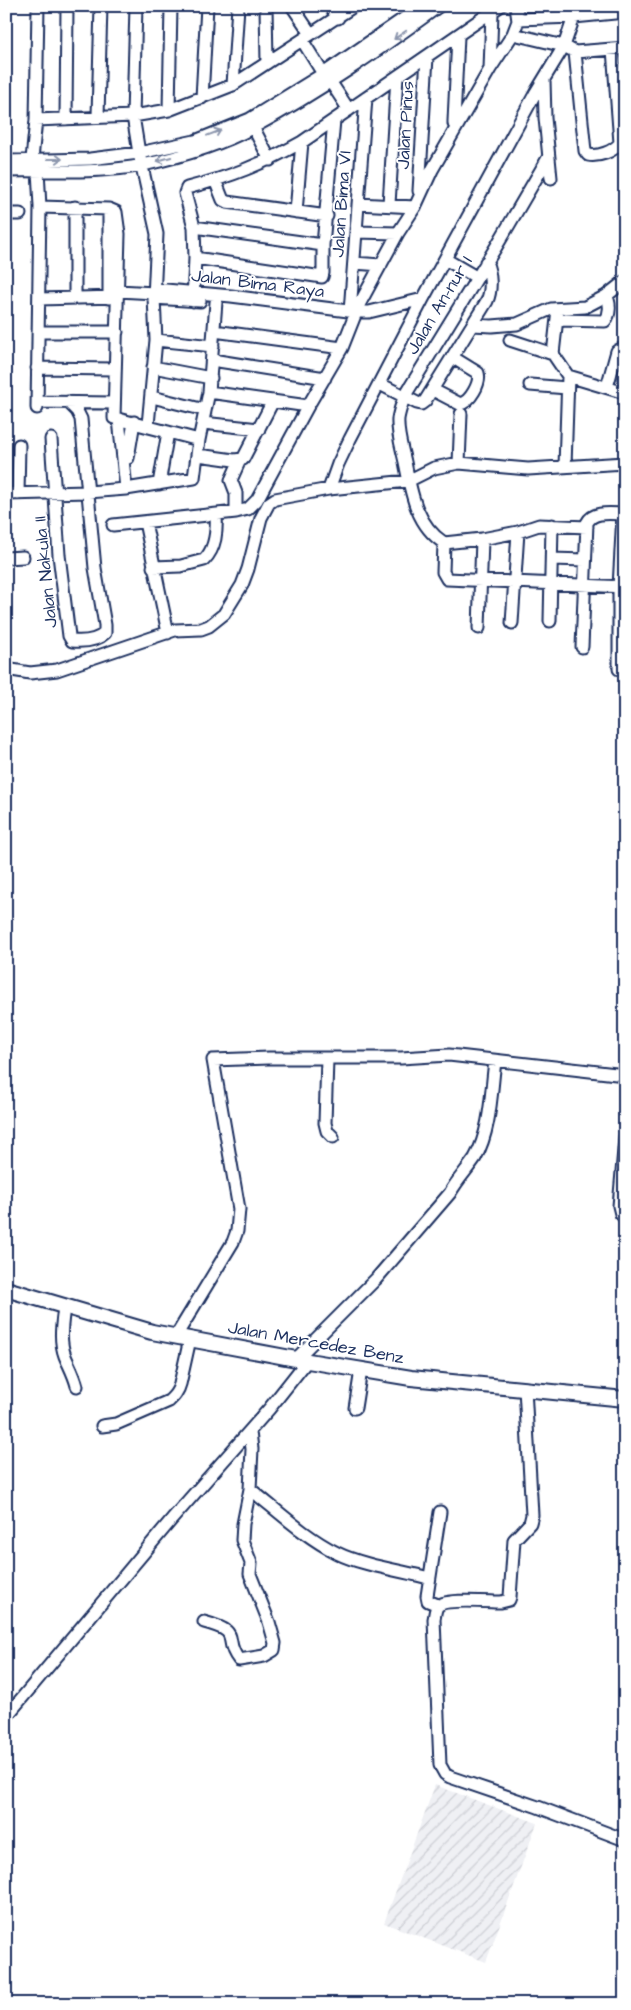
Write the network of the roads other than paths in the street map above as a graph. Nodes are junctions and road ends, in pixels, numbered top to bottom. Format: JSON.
{"nodes":[{"id":1,"x":38,"y":6,"type":"edge"},
{"id":2,"x":67,"y":6,"type":"edge"},
{"id":3,"x":101,"y":6,"type":"edge"},
{"id":4,"x":136,"y":6,"type":"edge"},
{"id":5,"x":171,"y":6,"type":"edge"},
{"id":6,"x":207,"y":6,"type":"edge"},
{"id":7,"x":238,"y":6,"type":"edge"},
{"id":8,"x":266,"y":6,"type":"edge"},
{"id":9,"x":292,"y":6,"type":"edge"},
{"id":10,"x":330,"y":6,"type":"edge"},
{"id":11,"x":354,"y":6,"type":"edge"},
{"id":12,"x":422,"y":6,"type":"edge"},
{"id":13,"x":439,"y":6,"type":"edge"},
{"id":14,"x":516,"y":6,"type":"edge"},
{"id":15,"x":496,"y":10,"type":"edge"},
{"id":16,"x":625,"y":12,"type":"edge"},
{"id":17,"x":574,"y":17,"type":"junction"},
{"id":18,"x":338,"y":18,"type":"junction"},
{"id":19,"x":518,"y":18,"type":"junction"},
{"id":20,"x":514,"y":34,"type":"junction"},
{"id":21,"x":458,"y":36,"type":"junction"},
{"id":22,"x":306,"y":37,"type":"junction"},
{"id":23,"x":564,"y":46,"type":"junction"},
{"id":24,"x":372,"y":47,"type":"junction"},
{"id":25,"x":619,"y":48,"type":"edge"},
{"id":26,"x":574,"y":52,"type":"junction"},
{"id":27,"x":427,"y":57,"type":"junction"},
{"id":28,"x":267,"y":63,"type":"junction"},
{"id":29,"x":490,"y":69,"type":"junction"},
{"id":30,"x":396,"y":77,"type":"junction"},
{"id":31,"x":544,"y":78,"type":"junction"},
{"id":32,"x":327,"y":79,"type":"junction"},
{"id":33,"x":233,"y":85,"type":"junction"},
{"id":34,"x":202,"y":98,"type":"junction"},
{"id":35,"x":366,"y":98,"type":"junction"},
{"id":36,"x":169,"y":110,"type":"junction"},
{"id":37,"x":349,"y":110,"type":"junction"},
{"id":38,"x":98,"y":116,"type":"junction"},
{"id":39,"x":133,"y":116,"type":"junction"},
{"id":40,"x":66,"y":119,"type":"junction"},
{"id":41,"x":36,"y":120,"type":"junction"},
{"id":42,"x":334,"y":120,"type":"junction"},
{"id":43,"x":457,"y":126,"type":"junction"},
{"id":44,"x":254,"y":127,"type":"junction"},
{"id":45,"x":302,"y":142,"type":"junction"},
{"id":46,"x":6,"y":149,"type":"edge"},
{"id":47,"x":548,"y":158,"type":"junction"},
{"id":48,"x":32,"y":159,"type":"junction"},
{"id":49,"x":140,"y":159,"type":"junction"},
{"id":50,"x":6,"y":160,"type":"edge"},
{"id":51,"x":270,"y":160,"type":"junction"},
{"id":52,"x":38,"y":170,"type":"junction"},
{"id":53,"x":6,"y":171,"type":"edge"},
{"id":54,"x":551,"y":178,"type":"dead end"},
{"id":55,"x":216,"y":180,"type":"junction"},
{"id":56,"x":420,"y":195,"type":"junction"},
{"id":57,"x":358,"y":204,"type":"junction"},
{"id":58,"x":389,"y":204,"type":"junction"},
{"id":59,"x":40,"y":207,"type":"junction"},
{"id":60,"x":415,"y":207,"type":"junction"},
{"id":61,"x":75,"y":208,"type":"junction"},
{"id":62,"x":296,"y":212,"type":"junction"},
{"id":63,"x":6,"y":214,"type":"edge"},
{"id":64,"x":20,"y":214,"type":"dead end"},
{"id":65,"x":327,"y":216,"type":"junction"},
{"id":66,"x":194,"y":227,"type":"junction"},
{"id":67,"x":356,"y":232,"type":"junction"},
{"id":68,"x":398,"y":233,"type":"junction"},
{"id":69,"x":323,"y":245,"type":"junction"},
{"id":70,"x":195,"y":258,"type":"junction"},
{"id":71,"x":445,"y":259,"type":"junction"},
{"id":72,"x":486,"y":262,"type":"junction"},
{"id":73,"x":354,"y":263,"type":"junction"},
{"id":74,"x":381,"y":265,"type":"junction"},
{"id":75,"x":476,"y":277,"type":"junction"},
{"id":76,"x":625,"y":281,"type":"edge"},
{"id":77,"x":155,"y":293,"type":"junction"},
{"id":78,"x":115,"y":295,"type":"junction"},
{"id":79,"x":606,"y":296,"type":"junction"},
{"id":80,"x":193,"y":297,"type":"junction"},
{"id":81,"x":75,"y":298,"type":"junction"},
{"id":82,"x":39,"y":299,"type":"junction"},
{"id":83,"x":423,"y":299,"type":"junction"},
{"id":84,"x":216,"y":302,"type":"junction"},
{"id":85,"x":353,"y":314,"type":"junction"},
{"id":86,"x":558,"y":314,"type":"junction"},
{"id":87,"x":472,"y":325,"type":"junction"},
{"id":88,"x":214,"y":331,"type":"junction"},
{"id":89,"x":38,"y":332,"type":"junction"},
{"id":90,"x":117,"y":332,"type":"junction"},
{"id":91,"x":156,"y":340,"type":"junction"},
{"id":92,"x":510,"y":340,"type":"dead end"},
{"id":93,"x":213,"y":346,"type":"junction"},
{"id":94,"x":625,"y":347,"type":"edge"},
{"id":95,"x":342,"y":348,"type":"junction"},
{"id":96,"x":553,"y":354,"type":"junction"},
{"id":97,"x":452,"y":357,"type":"junction"},
{"id":98,"x":212,"y":360,"type":"junction"},
{"id":99,"x":153,"y":367,"type":"junction"},
{"id":100,"x":38,"y":368,"type":"junction"},
{"id":101,"x":115,"y":369,"type":"junction"},
{"id":102,"x":210,"y":378,"type":"junction"},
{"id":103,"x":325,"y":378,"type":"junction"},
{"id":104,"x":567,"y":382,"type":"junction"},
{"id":105,"x":380,"y":384,"type":"junction"},
{"id":106,"x":530,"y":386,"type":"dead end"},
{"id":107,"x":607,"y":387,"type":"junction"},
{"id":108,"x":433,"y":390,"type":"junction"},
{"id":109,"x":209,"y":392,"type":"junction"},
{"id":110,"x":625,"y":392,"type":"edge"},
{"id":111,"x":152,"y":397,"type":"junction"},
{"id":112,"x":404,"y":397,"type":"junction"},
{"id":113,"x":274,"y":401,"type":"junction"},
{"id":114,"x":68,"y":402,"type":"junction"},
{"id":115,"x":114,"y":403,"type":"junction"},
{"id":116,"x":308,"y":406,"type":"junction"},
{"id":117,"x":205,"y":410,"type":"junction"},
{"id":118,"x":461,"y":414,"type":"dead end"},
{"id":119,"x":119,"y":419,"type":"junction"},
{"id":120,"x":134,"y":422,"type":"junction"},
{"id":121,"x":203,"y":423,"type":"junction"},
{"id":122,"x":148,"y":425,"type":"junction"},
{"id":123,"x":259,"y":430,"type":"junction"},
{"id":124,"x":168,"y":432,"type":"junction"},
{"id":125,"x":52,"y":439,"type":"dead end"},
{"id":126,"x":199,"y":440,"type":"junction"},
{"id":127,"x":19,"y":445,"type":"dead end"},
{"id":128,"x":198,"y":455,"type":"junction"},
{"id":129,"x":240,"y":460,"type":"junction"},
{"id":130,"x":459,"y":463,"type":"junction"},
{"id":131,"x":625,"y":464,"type":"edge"},
{"id":132,"x":565,"y":466,"type":"junction"},
{"id":133,"x":125,"y":472,"type":"junction"},
{"id":134,"x":408,"y":481,"type":"junction"},
{"id":135,"x":159,"y":484,"type":"junction"},
{"id":136,"x":126,"y":489,"type":"junction"},
{"id":137,"x":329,"y":489,"type":"junction"},
{"id":138,"x":88,"y":492,"type":"junction"},
{"id":139,"x":6,"y":494,"type":"edge"},
{"id":140,"x":18,"y":494,"type":"junction"},
{"id":141,"x":55,"y":494,"type":"junction"},
{"id":142,"x":236,"y":512,"type":"junction"},
{"id":143,"x":624,"y":514,"type":"edge"},
{"id":144,"x":216,"y":515,"type":"junction"},
{"id":145,"x":145,"y":522,"type":"junction"},
{"id":146,"x":114,"y":525,"type":"dead end"},
{"id":147,"x":552,"y":525,"type":"junction"},
{"id":148,"x":586,"y":527,"type":"junction"},
{"id":149,"x":518,"y":532,"type":"junction"},
{"id":150,"x":482,"y":539,"type":"junction"},
{"id":151,"x":444,"y":544,"type":"junction"},
{"id":152,"x":23,"y":557,"type":"dead end"},
{"id":153,"x":6,"y":558,"type":"edge"},
{"id":154,"x":552,"y":559,"type":"junction"},
{"id":155,"x":585,"y":560,"type":"junction"},
{"id":156,"x":153,"y":567,"type":"junction"},
{"id":157,"x":481,"y":581,"type":"junction"},
{"id":158,"x":516,"y":583,"type":"junction"},
{"id":159,"x":550,"y":584,"type":"junction"},
{"id":160,"x":586,"y":586,"type":"junction"},
{"id":161,"x":622,"y":587,"type":"edge"},
{"id":162,"x":550,"y":621,"type":"dead end"},
{"id":163,"x":512,"y":623,"type":"dead end"},
{"id":164,"x":480,"y":628,"type":"dead end"},
{"id":165,"x":168,"y":633,"type":"junction"},
{"id":166,"x":582,"y":647,"type":"dead end"},
{"id":167,"x":6,"y":669,"type":"edge"},
{"id":168,"x":619,"y":669,"type":"dead end"},
{"id":169,"x":327,"y":1058,"type":"junction"},
{"id":170,"x":495,"y":1061,"type":"junction"},
{"id":171,"x":625,"y":1075,"type":"edge"},
{"id":172,"x":333,"y":1137,"type":"dead end"},
{"id":173,"x":625,"y":1138,"type":"edge"},
{"id":174,"x":625,"y":1218,"type":"edge"},
{"id":175,"x":6,"y":1289,"type":"edge"},
{"id":176,"x":64,"y":1308,"type":"junction"},
{"id":177,"x":183,"y":1338,"type":"junction"},
{"id":178,"x":301,"y":1360,"type":"junction"},
{"id":179,"x":361,"y":1370,"type":"junction"},
{"id":180,"x":77,"y":1386,"type":"dead end"},
{"id":181,"x":525,"y":1388,"type":"junction"},
{"id":182,"x":625,"y":1399,"type":"edge"},
{"id":183,"x":355,"y":1408,"type":"dead end"},
{"id":184,"x":102,"y":1426,"type":"dead end"},
{"id":185,"x":250,"y":1432,"type":"junction"},
{"id":186,"x":250,"y":1489,"type":"junction"},
{"id":187,"x":440,"y":1512,"type":"dead end"},
{"id":188,"x":429,"y":1578,"type":"junction"},
{"id":189,"x":438,"y":1605,"type":"junction"},
{"id":190,"x":204,"y":1622,"type":"dead end"},
{"id":191,"x":6,"y":1717,"type":"edge"},
{"id":192,"x":625,"y":1840,"type":"edge"}],
"edges":[{"from":1,"to":41,"type":"street"},
{"from":2,"to":40,"type":"street"},
{"from":3,"to":38,"type":"street"},
{"from":4,"to":39,"type":"street"},
{"from":5,"to":36,"type":"street"},
{"from":6,"to":34,"type":"street"},
{"from":7,"to":33,"type":"street"},
{"from":8,"to":28,"type":"street"},
{"from":9,"to":22,"type":"street"},
{"from":10,"to":18,"type":"street"},
{"from":11,"to":18,"type":"street"},
{"from":12,"to":24,"type":"street"},
{"from":13,"to":24,"type":"street","one_way":true},
{"from":14,"to":19,"type":"street"},
{"from":15,"to":21,"type":"street"},
{"from":15,"to":29,"type":"street"},
{"from":16,"to":17,"type":"street"},
{"from":17,"to":19,"type":"street"},
{"from":17,"to":23,"type":"street"},
{"from":18,"to":22,"type":"street"},
{"from":19,"to":20,"type":"street"},
{"from":20,"to":23,"type":"street"},
{"from":20,"to":29,"type":"street"},
{"from":21,"to":27,"type":"street"},
{"from":21,"to":43,"type":"street"},
{"from":22,"to":28,"type":"street"},
{"from":22,"to":32,"type":"street"},
{"from":23,"to":26,"type":"street"},
{"from":23,"to":31,"type":"street"},
{"from":24,"to":32,"type":"street"},
{"from":25,"to":26,"type":"street"},
{"from":25,"to":26,"type":"street"},
{"from":27,"to":30,"type":"street"},
{"from":27,"to":56,"type":"street","name":"Jalan Pinus"},
{"from":28,"to":33,"type":"street"},
{"from":29,"to":43,"type":"street"},
{"from":30,"to":35,"type":"street"},
{"from":30,"to":58,"type":"street"},
{"from":31,"to":47,"type":"street"},
{"from":31,"to":71,"type":"street"},
{"from":32,"to":37,"type":"street"},
{"from":32,"to":44,"type":"street"},
{"from":49,"to":32,"type":"street","one_way":true},
{"from":33,"to":34,"type":"street"},
{"from":34,"to":36,"type":"street"},
{"from":35,"to":37,"type":"street"},
{"from":35,"to":57,"type":"street","name":"Jalan Bima VI"},
{"from":36,"to":39,"type":"street"},
{"from":37,"to":42,"type":"street"},
{"from":38,"to":39,"type":"street"},
{"from":38,"to":40,"type":"street"},
{"from":39,"to":49,"type":"street"},
{"from":40,"to":41,"type":"street"},
{"from":41,"to":48,"type":"street"},
{"from":42,"to":45,"type":"street"},
{"from":42,"to":65,"type":"street"},
{"from":43,"to":56,"type":"street"},
{"from":44,"to":49,"type":"street","one_way":true},
{"from":44,"to":51,"type":"street"},
{"from":45,"to":51,"type":"street"},
{"from":45,"to":62,"type":"street"},
{"from":46,"to":50,"type":"street"},
{"from":47,"to":54,"type":"street"},
{"from":47,"to":72,"type":"street","name":"Jalan An-nur I"},
{"from":48,"to":49,"type":"street","one_way":true},
{"from":48,"to":50,"type":"street"},
{"from":48,"to":52,"type":"street"},
{"from":49,"to":52,"type":"street"},
{"from":49,"to":77,"type":"street"},
{"from":51,"to":55,"type":"street"},
{"from":52,"to":53,"type":"street"},
{"from":52,"to":59,"type":"street"},
{"from":55,"to":62,"type":"street"},
{"from":55,"to":66,"type":"street"},
{"from":56,"to":60,"type":"street"},
{"from":57,"to":58,"type":"street"},
{"from":57,"to":67,"type":"street","name":"Jalan Bima VI"},
{"from":58,"to":60,"type":"street"},
{"from":59,"to":61,"type":"street"},
{"from":59,"to":82,"type":"street"},
{"from":60,"to":68,"type":"street"},
{"from":61,"to":78,"type":"street"},
{"from":61,"to":81,"type":"street"},
{"from":62,"to":65,"type":"street"},
{"from":63,"to":64,"type":"street"},
{"from":65,"to":69,"type":"street"},
{"from":66,"to":69,"type":"street"},
{"from":66,"to":70,"type":"street"},
{"from":67,"to":68,"type":"street"},
{"from":67,"to":73,"type":"street","name":"Jalan Bima VI"},
{"from":68,"to":74,"type":"street"},
{"from":69,"to":70,"type":"street"},
{"from":70,"to":80,"type":"street"},
{"from":71,"to":75,"type":"street"},
{"from":71,"to":83,"type":"street"},
{"from":72,"to":75,"type":"street","name":"Jalan An-nur I"},
{"from":72,"to":87,"type":"street"},
{"from":73,"to":74,"type":"street"},
{"from":73,"to":85,"type":"street","name":"Jalan Bima VI"},
{"from":74,"to":85,"type":"street"},
{"from":75,"to":112,"type":"street","name":"Jalan An-nur I"},
{"from":76,"to":79,"type":"street"},
{"from":77,"to":78,"type":"street","name":"Jalan Bima Raya"},
{"from":77,"to":80,"type":"street","name":"Jalan Bima Raya"},
{"from":77,"to":91,"type":"street"},
{"from":78,"to":81,"type":"street","name":"Jalan Bima Raya"},
{"from":78,"to":90,"type":"street"},
{"from":79,"to":86,"type":"street"},
{"from":79,"to":86,"type":"street"},
{"from":80,"to":84,"type":"street","name":"Jalan Bima Raya"},
{"from":80,"to":85,"type":"street","name":"Jalan Bima Raya"},
{"from":81,"to":82,"type":"street","name":"Jalan Bima Raya"},
{"from":82,"to":89,"type":"street"},
{"from":83,"to":85,"type":"street"},
{"from":83,"to":105,"type":"street"},
{"from":84,"to":85,"type":"street","name":"Jalan Bima Raya"},
{"from":84,"to":88,"type":"street"},
{"from":85,"to":95,"type":"street"},
{"from":86,"to":87,"type":"street"},
{"from":86,"to":96,"type":"street"},
{"from":87,"to":97,"type":"street"},
{"from":88,"to":93,"type":"street"},
{"from":88,"to":95,"type":"street"},
{"from":89,"to":90,"type":"street"},
{"from":89,"to":100,"type":"street"},
{"from":90,"to":101,"type":"street"},
{"from":91,"to":93,"type":"street"},
{"from":91,"to":99,"type":"street"},
{"from":92,"to":96,"type":"street"},
{"from":93,"to":98,"type":"street"},
{"from":94,"to":107,"type":"street"},
{"from":95,"to":103,"type":"street"},
{"from":96,"to":104,"type":"street"},
{"from":97,"to":108,"type":"street"},
{"from":97,"to":108,"type":"street"},
{"from":98,"to":102,"type":"street"},
{"from":98,"to":103,"type":"street"},
{"from":99,"to":102,"type":"street"},
{"from":99,"to":111,"type":"street"},
{"from":100,"to":101,"type":"street"},
{"from":100,"to":114,"type":"street"},
{"from":101,"to":115,"type":"street"},
{"from":102,"to":109,"type":"street"},
{"from":103,"to":116,"type":"street"},
{"from":104,"to":106,"type":"street"},
{"from":104,"to":107,"type":"street"},
{"from":104,"to":132,"type":"street"},
{"from":105,"to":112,"type":"street"},
{"from":105,"to":137,"type":"street"},
{"from":107,"to":110,"type":"street"},
{"from":108,"to":112,"type":"street"},
{"from":109,"to":113,"type":"street"},
{"from":109,"to":117,"type":"street"},
{"from":111,"to":117,"type":"street"},
{"from":111,"to":122,"type":"street"},
{"from":112,"to":134,"type":"street","name":"Jalan An-nur I"},
{"from":113,"to":116,"type":"street"},
{"from":113,"to":123,"type":"street"},
{"from":114,"to":115,"type":"street"},
{"from":114,"to":138,"type":"street"},
{"from":115,"to":119,"type":"street"},
{"from":116,"to":142,"type":"street"},
{"from":117,"to":121,"type":"street"},
{"from":118,"to":130,"type":"street"},
{"from":119,"to":120,"type":"street"},
{"from":119,"to":133,"type":"street"},
{"from":120,"to":122,"type":"street"},
{"from":120,"to":133,"type":"street"},
{"from":121,"to":123,"type":"street"},
{"from":121,"to":126,"type":"street"},
{"from":122,"to":124,"type":"street"},
{"from":123,"to":129,"type":"street"},
{"from":124,"to":126,"type":"street"},
{"from":124,"to":135,"type":"street"},
{"from":125,"to":141,"type":"street","name":"Jalan Nakula II"},
{"from":126,"to":128,"type":"street"},
{"from":127,"to":140,"type":"street"},
{"from":128,"to":129,"type":"street"},
{"from":128,"to":135,"type":"street"},
{"from":129,"to":142,"type":"street"},
{"from":130,"to":132,"type":"street"},
{"from":130,"to":134,"type":"street"},
{"from":131,"to":132,"type":"street"},
{"from":133,"to":136,"type":"street"},
{"from":134,"to":137,"type":"street"},
{"from":134,"to":151,"type":"street","name":"Jalan An-nur I"},
{"from":135,"to":136,"type":"street"},
{"from":136,"to":138,"type":"street"},
{"from":137,"to":165,"type":"street"},
{"from":138,"to":141,"type":"street"},
{"from":138,"to":141,"type":"street","name":"Jalan Nakula II"},
{"from":139,"to":140,"type":"street"},
{"from":140,"to":141,"type":"street"},
{"from":142,"to":144,"type":"street"},
{"from":143,"to":148,"type":"street"},
{"from":143,"to":161,"type":"street"},
{"from":144,"to":145,"type":"street"},
{"from":144,"to":156,"type":"street"},
{"from":145,"to":146,"type":"street"},
{"from":145,"to":156,"type":"street"},
{"from":147,"to":148,"type":"street"},
{"from":147,"to":149,"type":"street"},
{"from":147,"to":154,"type":"street"},
{"from":148,"to":155,"type":"street"},
{"from":149,"to":150,"type":"street"},
{"from":149,"to":158,"type":"street"},
{"from":150,"to":151,"type":"street"},
{"from":150,"to":157,"type":"street"},
{"from":151,"to":157,"type":"street"},
{"from":152,"to":153,"type":"street"},
{"from":154,"to":155,"type":"street"},
{"from":154,"to":159,"type":"street"},
{"from":155,"to":160,"type":"street"},
{"from":156,"to":165,"type":"street"},
{"from":157,"to":158,"type":"street"},
{"from":157,"to":164,"type":"street"},
{"from":158,"to":159,"type":"street"},
{"from":158,"to":163,"type":"street"},
{"from":159,"to":160,"type":"street"},
{"from":159,"to":162,"type":"street"},
{"from":160,"to":161,"type":"street"},
{"from":160,"to":166,"type":"street"},
{"from":161,"to":168,"type":"street"},
{"from":165,"to":167,"type":"street"},
{"from":169,"to":170,"type":"street"},
{"from":169,"to":172,"type":"street"},
{"from":169,"to":177,"type":"street"},
{"from":170,"to":171,"type":"street"},
{"from":170,"to":178,"type":"street"},
{"from":173,"to":174,"type":"street"},
{"from":175,"to":176,"type":"main road","name":"Jalan Mercedez Benz"},
{"from":176,"to":177,"type":"main road","name":"Jalan Mercedez Benz"},
{"from":176,"to":180,"type":"street"},
{"from":177,"to":178,"type":"main road","name":"Jalan Mercedez Benz"},
{"from":177,"to":184,"type":"street"},
{"from":178,"to":179,"type":"main road","name":"Jalan Mercedez Benz"},
{"from":178,"to":185,"type":"street"},
{"from":179,"to":181,"type":"main road","name":"Jalan Mercedez Benz"},
{"from":179,"to":183,"type":"street"},
{"from":181,"to":182,"type":"main road","name":"Jalan Mercedez Benz"},
{"from":181,"to":189,"type":"street"},
{"from":185,"to":186,"type":"street"},
{"from":185,"to":191,"type":"street"},
{"from":186,"to":188,"type":"street"},
{"from":186,"to":190,"type":"street"},
{"from":187,"to":188,"type":"street"},
{"from":188,"to":189,"type":"street"},
{"from":189,"to":192,"type":"street"}]}
